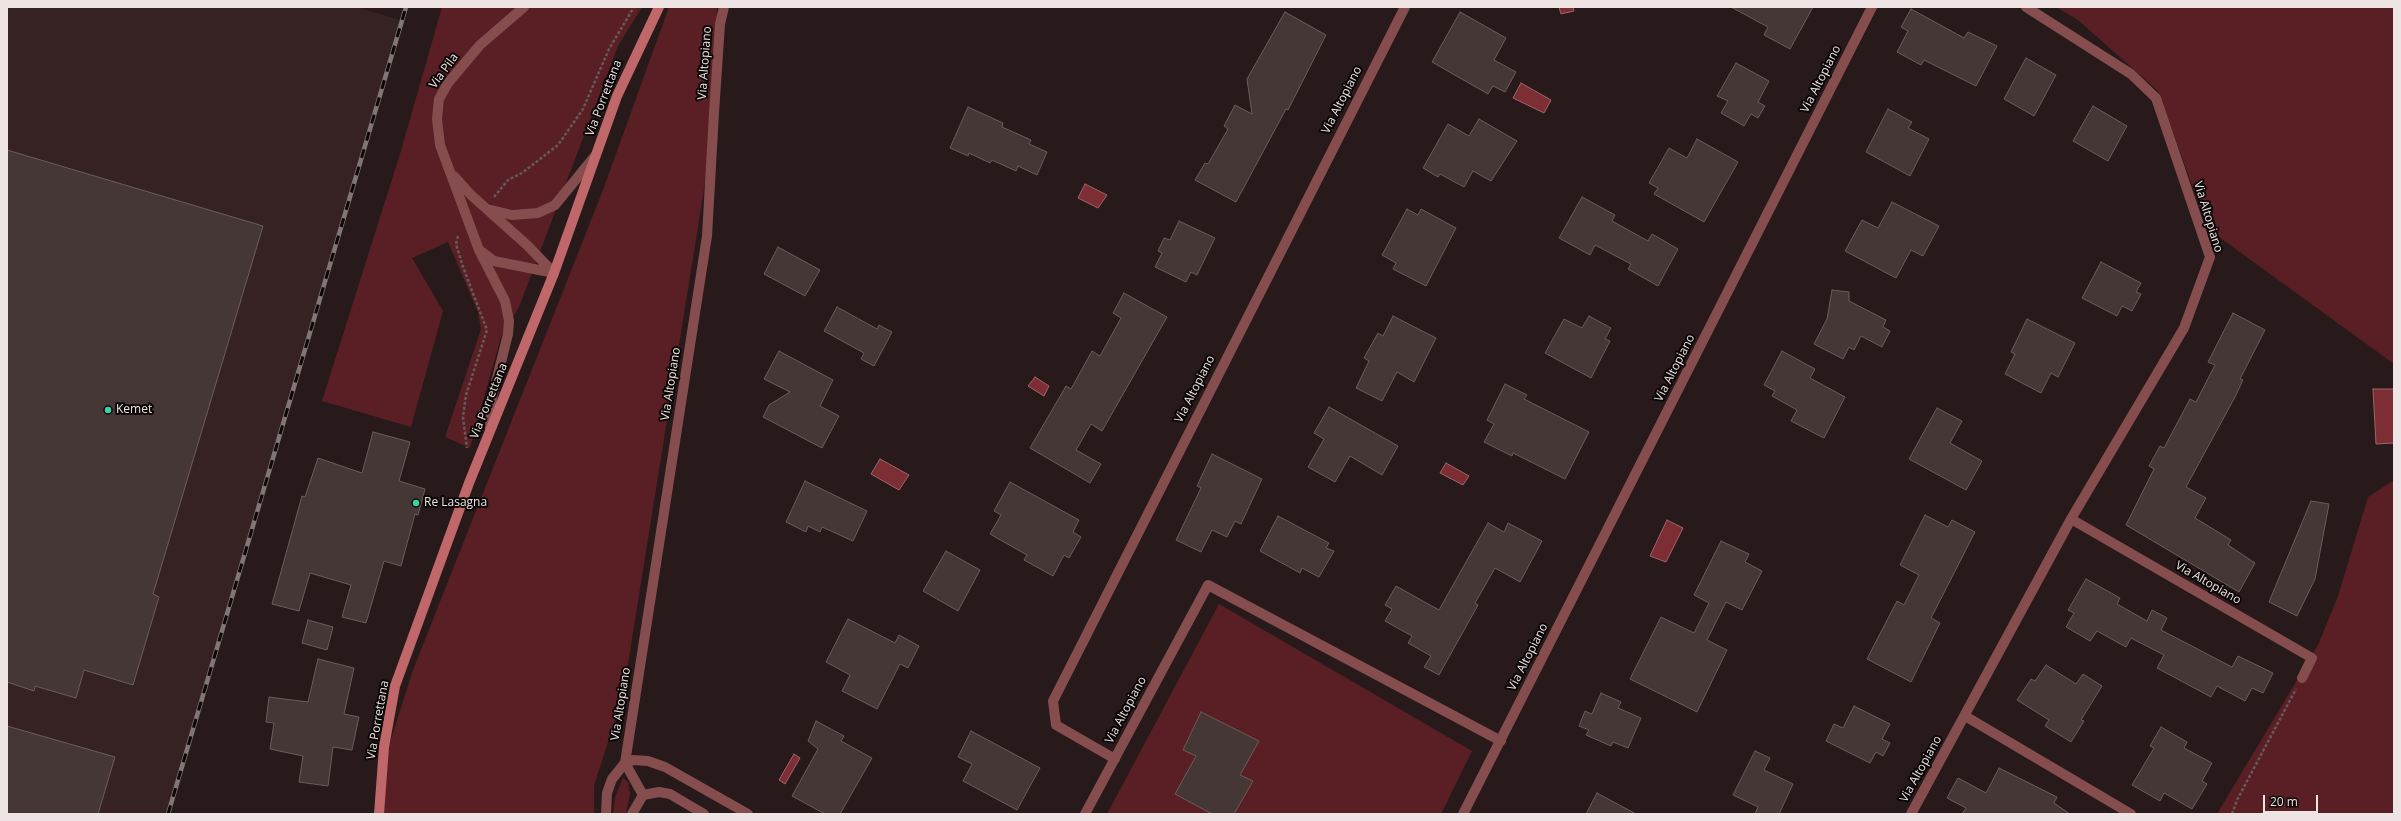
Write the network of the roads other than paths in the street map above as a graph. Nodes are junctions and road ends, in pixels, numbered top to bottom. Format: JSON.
{"nodes":[{"id":1,"x":524,"y":7,"type":"edge"},
{"id":2,"x":659,"y":7,"type":"edge"},
{"id":3,"x":724,"y":7,"type":"edge"},
{"id":4,"x":1405,"y":7,"type":"edge"},
{"id":5,"x":1872,"y":7,"type":"edge"},
{"id":6,"x":2026,"y":7,"type":"edge"},
{"id":7,"x":598,"y":151,"type":"junction"},
{"id":8,"x":450,"y":171,"type":"junction"},
{"id":9,"x":487,"y":208,"type":"junction"},
{"id":10,"x":479,"y":250,"type":"junction"},
{"id":11,"x":554,"y":274,"type":"junction"},
{"id":12,"x":489,"y":435,"type":"junction"},
{"id":13,"x":2071,"y":520,"type":"junction"},
{"id":14,"x":2302,"y":678,"type":"road end"},
{"id":15,"x":1964,"y":716,"type":"junction"},
{"id":16,"x":1500,"y":741,"type":"junction"},
{"id":17,"x":1115,"y":759,"type":"junction"},
{"id":18,"x":625,"y":763,"type":"junction"},
{"id":19,"x":643,"y":795,"type":"junction"},
{"id":20,"x":379,"y":814,"type":"edge"},
{"id":21,"x":606,"y":814,"type":"edge"},
{"id":22,"x":632,"y":814,"type":"edge"},
{"id":23,"x":704,"y":814,"type":"edge"},
{"id":24,"x":748,"y":814,"type":"edge"},
{"id":25,"x":1085,"y":814,"type":"edge"},
{"id":26,"x":1463,"y":814,"type":"edge"},
{"id":27,"x":1911,"y":814,"type":"edge"},
{"id":28,"x":2131,"y":814,"type":"edge"}],
"edges":[{"from":1,"to":8,"type":"street","name":"Via Pila"},
{"from":2,"to":7,"type":"main road","name":"Via Porrettana"},
{"from":3,"to":18,"type":"street","name":"Via Altopiano"},
{"from":4,"to":17,"type":"street","name":"Via Altopiano"},
{"from":5,"to":16,"type":"street","name":"Via Altopiano"},
{"from":6,"to":13,"type":"street","name":"Via Altopiano"},
{"from":7,"to":9,"type":"street"},
{"from":7,"to":11,"type":"main road","name":"Via Porrettana"},
{"from":8,"to":9,"type":"street"},
{"from":8,"to":10,"type":"street","name":"Via Pila"},
{"from":9,"to":11,"type":"street"},
{"from":10,"to":11,"type":"street"},
{"from":10,"to":12,"type":"street","name":"Via Pila"},
{"from":11,"to":12,"type":"main road","name":"Via Porrettana"},
{"from":12,"to":20,"type":"main road","name":"Via Porrettana"},
{"from":13,"to":14,"type":"street","name":"Via Altopiano"},
{"from":13,"to":15,"type":"street","name":"Via Altopiano"},
{"from":15,"to":27,"type":"street","name":"Via Altopiano"},
{"from":15,"to":28,"type":"street"},
{"from":16,"to":17,"type":"street","name":"Via Altopiano"},
{"from":16,"to":26,"type":"street","name":"Via Altopiano"},
{"from":17,"to":25,"type":"street","name":"Via Altopiano"},
{"from":18,"to":19,"type":"street"},
{"from":18,"to":21,"type":"street"},
{"from":18,"to":24,"type":"street"},
{"from":19,"to":22,"type":"street"},
{"from":19,"to":23,"type":"street"}]}
